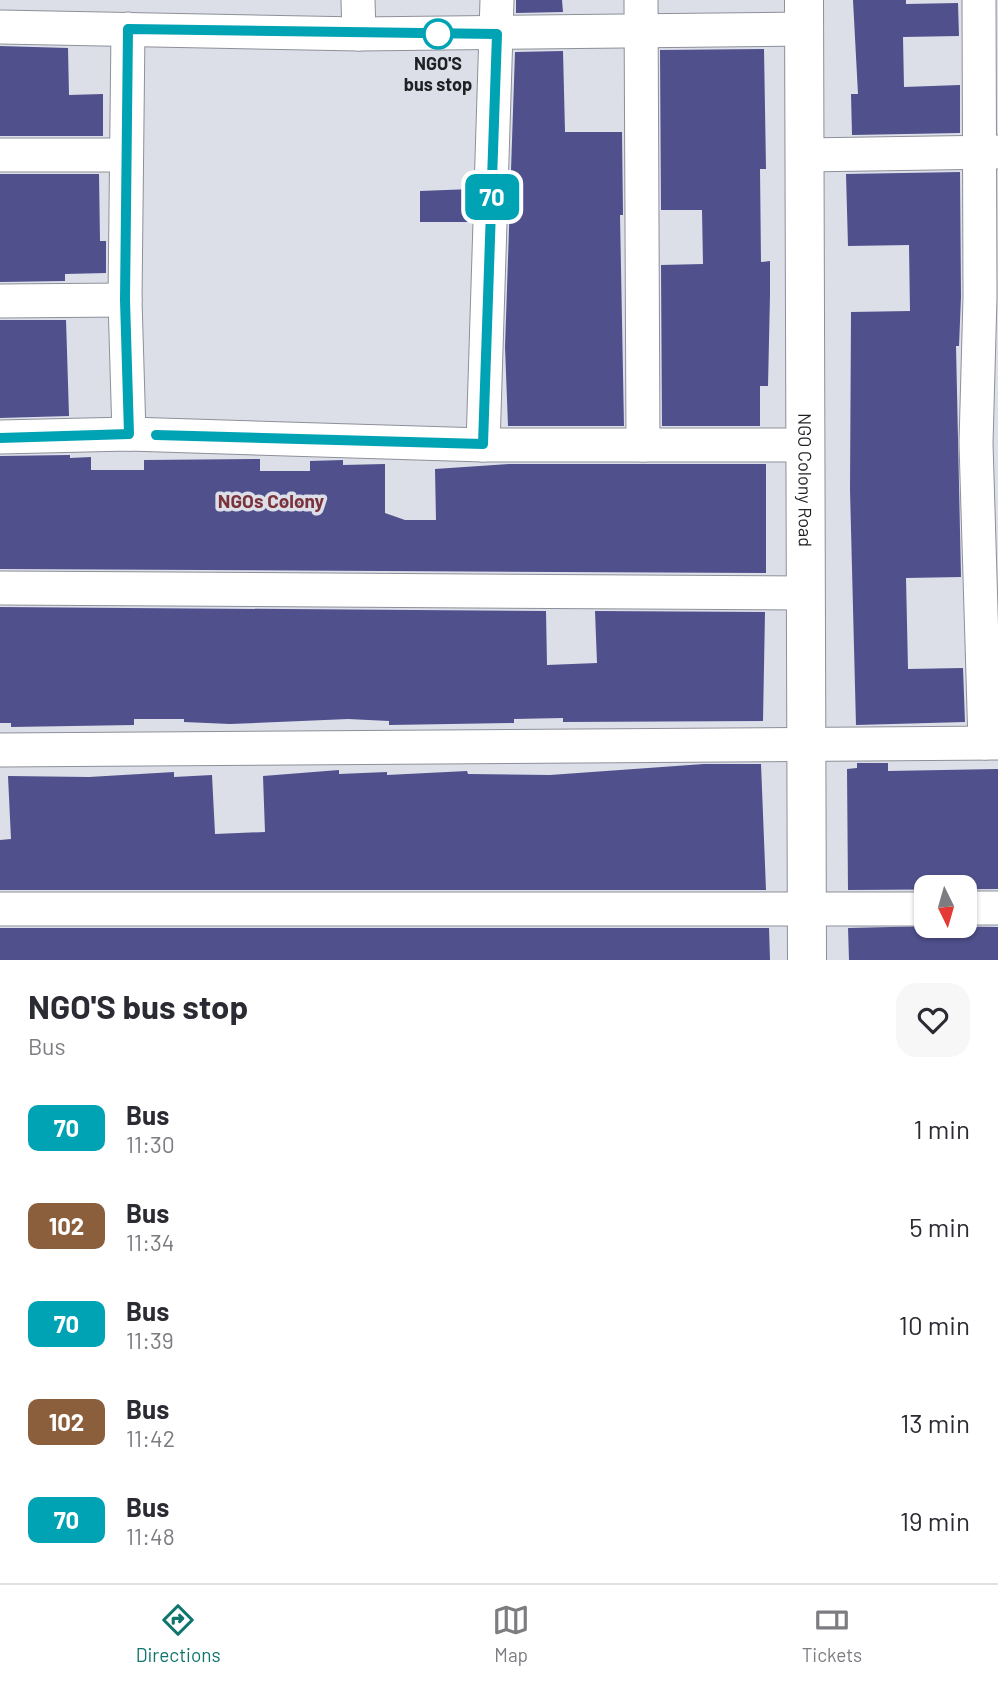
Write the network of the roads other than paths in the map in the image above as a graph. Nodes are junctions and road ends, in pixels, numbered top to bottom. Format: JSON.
{"nodes":[{"id":1,"x":358,"y":0,"type":"edge"},
{"id":2,"x":497,"y":0,"type":"edge"},
{"id":3,"x":979,"y":0,"type":"edge"},
{"id":4,"x":642,"y":14,"type":"edge"},
{"id":5,"x":804,"y":15,"type":"edge"},
{"id":6,"x":0,"y":27,"type":"edge"},
{"id":7,"x":128,"y":29,"type":"junction"},
{"id":8,"x":359,"y":34,"type":"junction"},
{"id":9,"x":497,"y":34,"type":"junction"},
{"id":10,"x":989,"y":152,"type":"edge"},
{"id":11,"x":0,"y":155,"type":"edge"},
{"id":12,"x":126,"y":155,"type":"junction"},
{"id":13,"x":805,"y":155,"type":"junction"},
{"id":14,"x":989,"y":297,"type":"edge"},
{"id":15,"x":125,"y":300,"type":"junction"},
{"id":16,"x":0,"y":301,"type":"edge"},
{"id":17,"x":129,"y":434,"type":"junction"},
{"id":18,"x":0,"y":438,"type":"edge"},
{"id":19,"x":987,"y":443,"type":"edge"},
{"id":20,"x":483,"y":444,"type":"junction"},
{"id":21,"x":643,"y":445,"type":"junction"},
{"id":22,"x":806,"y":445,"type":"junction"},
{"id":23,"x":0,"y":588,"type":"edge"},
{"id":24,"x":807,"y":593,"type":"junction"},
{"id":25,"x":989,"y":596,"type":"edge"},
{"id":26,"x":992,"y":743,"type":"edge"},
{"id":27,"x":807,"y":745,"type":"junction"},
{"id":28,"x":0,"y":750,"type":"edge"},
{"id":29,"x":977,"y":908,"type":"edge"},
{"id":30,"x":998,"y":908,"type":"edge"},
{"id":31,"x":0,"y":909,"type":"edge"},
{"id":32,"x":808,"y":909,"type":"junction"},
{"id":33,"x":914,"y":909,"type":"edge"},
{"id":34,"x":807,"y":960,"type":"edge"}],
"edges":[{"from":1,"to":8,"type":"street"},
{"from":2,"to":9,"type":"street"},
{"from":3,"to":10,"type":"street"},
{"from":4,"to":5,"type":"street"},
{"from":4,"to":9,"type":"street"},
{"from":4,"to":21,"type":"street"},
{"from":5,"to":13,"type":"street","name":"NGO Colony Road"},
{"from":6,"to":7,"type":"street"},
{"from":7,"to":8,"type":"street"},
{"from":7,"to":12,"type":"street"},
{"from":8,"to":9,"type":"street"},
{"from":9,"to":20,"type":"street"},
{"from":10,"to":13,"type":"street"},
{"from":10,"to":14,"type":"street"},
{"from":11,"to":12,"type":"street"},
{"from":12,"to":15,"type":"street"},
{"from":13,"to":22,"type":"street","name":"NGO Colony Road"},
{"from":14,"to":19,"type":"street"},
{"from":15,"to":16,"type":"street"},
{"from":15,"to":17,"type":"street"},
{"from":17,"to":18,"type":"street"},
{"from":17,"to":20,"type":"street"},
{"from":19,"to":25,"type":"street"},
{"from":20,"to":21,"type":"street"},
{"from":21,"to":22,"type":"street"},
{"from":22,"to":24,"type":"street","name":"NGO Colony Road"},
{"from":23,"to":24,"type":"street"},
{"from":24,"to":27,"type":"street","name":"NGO Colony Road"},
{"from":25,"to":26,"type":"street"},
{"from":26,"to":27,"type":"street"},
{"from":27,"to":28,"type":"street"},
{"from":27,"to":32,"type":"street","name":"NGO Colony Road"},
{"from":29,"to":30,"type":"street"},
{"from":31,"to":32,"type":"street"},
{"from":32,"to":33,"type":"street"},
{"from":32,"to":34,"type":"street","name":"NGO Colony Road"}]}
